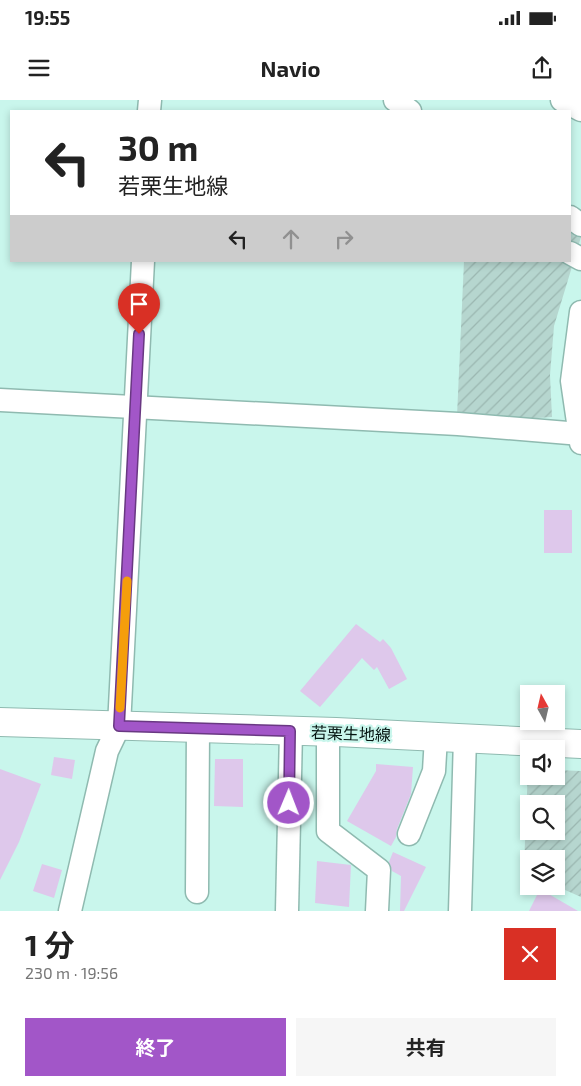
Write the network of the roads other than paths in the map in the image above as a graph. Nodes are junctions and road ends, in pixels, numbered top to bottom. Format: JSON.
{"nodes":[{"id":1,"x":395,"y":100,"type":"edge"},
{"id":2,"x":562,"y":100,"type":"edge"},
{"id":3,"x":409,"y":110,"type":"edge"},
{"id":4,"x":581,"y":110,"type":"edge"},
{"id":5,"x":143,"y":262,"type":"edge"},
{"id":6,"x":581,"y":312,"type":"edge"},
{"id":7,"x":0,"y":400,"type":"edge"},
{"id":8,"x":136,"y":406,"type":"junction"},
{"id":9,"x":580,"y":437,"type":"edge"},
{"id":10,"x":0,"y":722,"type":"edge"},
{"id":11,"x":119,"y":726,"type":"junction"},
{"id":12,"x":198,"y":728,"type":"junction"},
{"id":13,"x":290,"y":731,"type":"junction"},
{"id":14,"x":328,"y":732,"type":"junction"},
{"id":15,"x":436,"y":736,"type":"junction"},
{"id":16,"x":465,"y":738,"type":"junction"},
{"id":17,"x":581,"y":744,"type":"edge"},
{"id":18,"x":409,"y":834,"type":"dead end"},
{"id":19,"x":197,"y":892,"type":"dead end"},
{"id":20,"x":70,"y":911,"type":"edge"},
{"id":21,"x":287,"y":911,"type":"edge"},
{"id":22,"x":377,"y":911,"type":"edge"},
{"id":23,"x":460,"y":911,"type":"edge"}],
"edges":[{"from":1,"to":3,"type":"street"},
{"from":2,"to":4,"type":"street"},
{"from":5,"to":8,"type":"street"},
{"from":6,"to":9,"type":"street"},
{"from":7,"to":8,"type":"street"},
{"from":8,"to":9,"type":"street"},
{"from":8,"to":11,"type":"street"},
{"from":10,"to":11,"type":"main road","name":"若栗生地線"},
{"from":11,"to":12,"type":"main road","name":"若栗生地線"},
{"from":11,"to":20,"type":"street"},
{"from":12,"to":13,"type":"main road","name":"若栗生地線"},
{"from":12,"to":19,"type":"street"},
{"from":13,"to":14,"type":"main road","name":"若栗生地線"},
{"from":13,"to":21,"type":"street"},
{"from":14,"to":15,"type":"main road","name":"若栗生地線"},
{"from":14,"to":22,"type":"street"},
{"from":15,"to":16,"type":"main road","name":"若栗生地線"},
{"from":15,"to":18,"type":"street"},
{"from":16,"to":17,"type":"main road","name":"若栗生地線"},
{"from":16,"to":23,"type":"street"}]}
